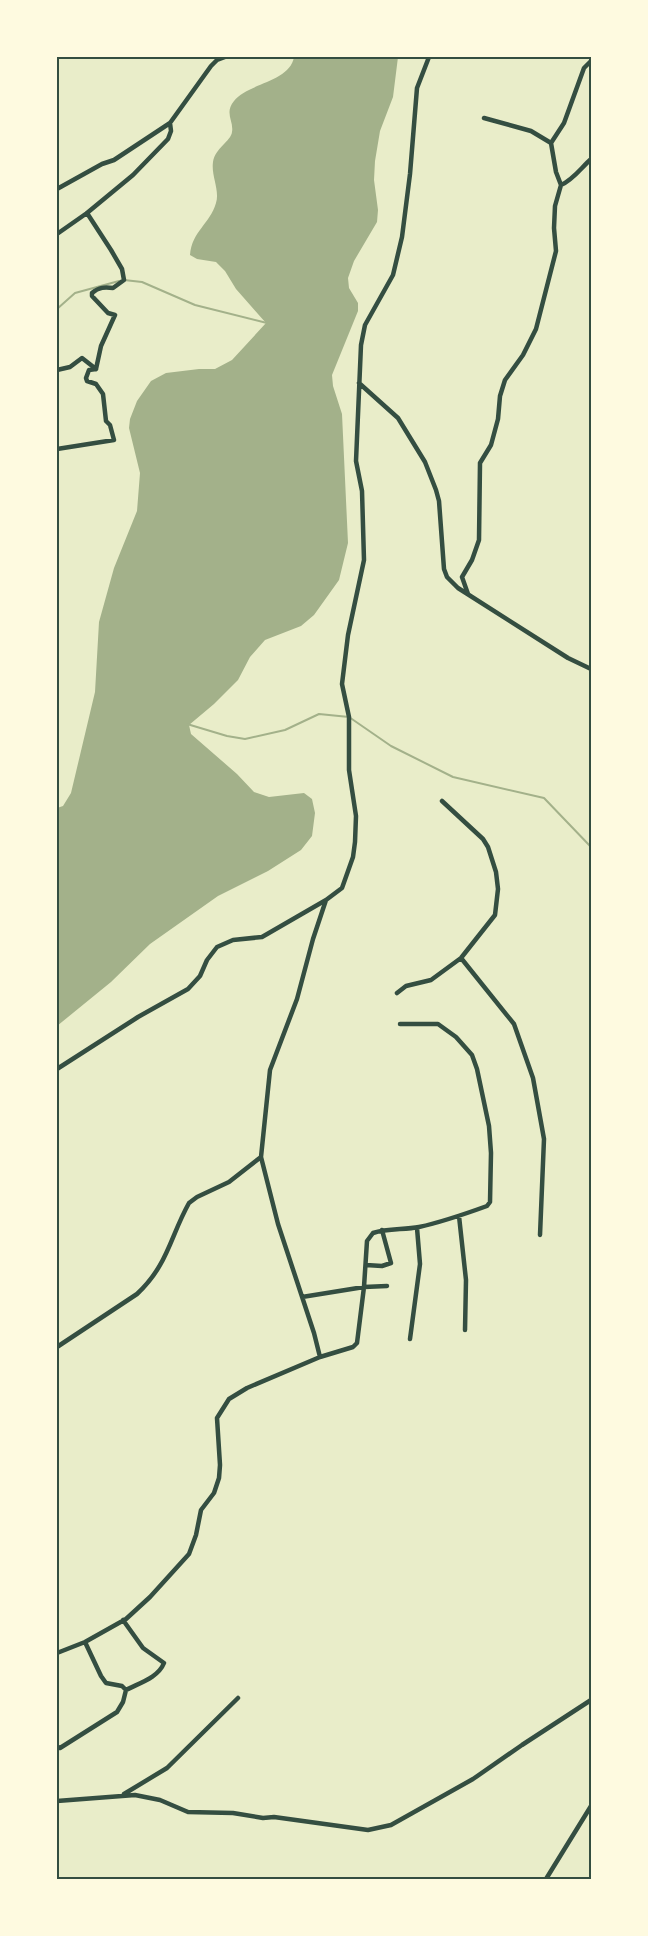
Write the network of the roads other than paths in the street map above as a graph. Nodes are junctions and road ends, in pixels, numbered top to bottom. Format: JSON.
{"nodes":[{"id":1,"x":225,"y":57,"type":"edge"},
{"id":2,"x":429,"y":57,"type":"edge"},
{"id":3,"x":591,"y":60,"type":"edge"},
{"id":4,"x":484,"y":118,"type":"dead end"},
{"id":5,"x":170,"y":123,"type":"junction"},
{"id":6,"x":551,"y":143,"type":"junction"},
{"id":7,"x":591,"y":159,"type":"edge"},
{"id":8,"x":561,"y":186,"type":"junction"},
{"id":9,"x":57,"y":189,"type":"edge"},
{"id":10,"x":87,"y":213,"type":"junction"},
{"id":11,"x":57,"y":234,"type":"edge"},
{"id":12,"x":96,"y":369,"type":"junction"},
{"id":13,"x":57,"y":370,"type":"edge"},
{"id":14,"x":359,"y":383,"type":"junction"},
{"id":15,"x":57,"y":449,"type":"edge"},
{"id":16,"x":468,"y":594,"type":"junction"},
{"id":17,"x":591,"y":669,"type":"edge"},
{"id":18,"x":442,"y":801,"type":"dead end"},
{"id":19,"x":326,"y":900,"type":"junction"},
{"id":20,"x":461,"y":958,"type":"junction"},
{"id":21,"x":397,"y":993,"type":"dead end"},
{"id":22,"x":400,"y":1024,"type":"dead end"},
{"id":23,"x":57,"y":1069,"type":"edge"},
{"id":24,"x":261,"y":1157,"type":"junction"},
{"id":25,"x":459,"y":1216,"type":"junction"},
{"id":26,"x":417,"y":1227,"type":"junction"},
{"id":27,"x":382,"y":1230,"type":"junction"},
{"id":28,"x":540,"y":1234,"type":"dead end"},
{"id":29,"x":366,"y":1264,"type":"junction"},
{"id":30,"x":387,"y":1286,"type":"dead end"},
{"id":31,"x":364,"y":1287,"type":"junction"},
{"id":32,"x":302,"y":1297,"type":"junction"},
{"id":33,"x":465,"y":1330,"type":"dead end"},
{"id":34,"x":410,"y":1338,"type":"dead end"},
{"id":35,"x":57,"y":1347,"type":"edge"},
{"id":36,"x":320,"y":1357,"type":"junction"},
{"id":37,"x":123,"y":1620,"type":"junction"},
{"id":38,"x":85,"y":1642,"type":"junction"},
{"id":39,"x":57,"y":1653,"type":"edge"},
{"id":40,"x":126,"y":1690,"type":"junction"},
{"id":41,"x":238,"y":1698,"type":"dead end"},
{"id":42,"x":591,"y":1700,"type":"edge"},
{"id":43,"x":57,"y":1748,"type":"edge"},
{"id":44,"x":122,"y":1796,"type":"junction"},
{"id":45,"x":57,"y":1801,"type":"edge"},
{"id":46,"x":591,"y":1806,"type":"edge"},
{"id":47,"x":546,"y":1879,"type":"edge"}],
"edges":[{"from":1,"to":5,"type":"street"},
{"from":2,"to":14,"type":"street"},
{"from":3,"to":6,"type":"street"},
{"from":4,"to":6,"type":"street"},
{"from":5,"to":9,"type":"street"},
{"from":5,"to":10,"type":"street"},
{"from":6,"to":8,"type":"street"},
{"from":7,"to":8,"type":"street"},
{"from":8,"to":16,"type":"street"},
{"from":10,"to":11,"type":"street"},
{"from":10,"to":12,"type":"street"},
{"from":12,"to":13,"type":"street"},
{"from":12,"to":15,"type":"street"},
{"from":14,"to":16,"type":"street"},
{"from":14,"to":19,"type":"street"},
{"from":16,"to":17,"type":"street"},
{"from":18,"to":20,"type":"street"},
{"from":19,"to":23,"type":"street"},
{"from":19,"to":24,"type":"street"},
{"from":20,"to":21,"type":"street"},
{"from":20,"to":28,"type":"street"},
{"from":22,"to":25,"type":"street"},
{"from":24,"to":32,"type":"street"},
{"from":24,"to":35,"type":"street"},
{"from":25,"to":26,"type":"street"},
{"from":25,"to":33,"type":"street"},
{"from":26,"to":27,"type":"street"},
{"from":26,"to":34,"type":"street"},
{"from":27,"to":29,"type":"street"},
{"from":27,"to":29,"type":"street"},
{"from":29,"to":31,"type":"street"},
{"from":30,"to":31,"type":"street"},
{"from":31,"to":32,"type":"street"},
{"from":31,"to":36,"type":"street"},
{"from":32,"to":36,"type":"street"},
{"from":36,"to":37,"type":"street"},
{"from":37,"to":38,"type":"street"},
{"from":37,"to":40,"type":"street"},
{"from":38,"to":39,"type":"street"},
{"from":38,"to":40,"type":"street"},
{"from":40,"to":43,"type":"street"},
{"from":41,"to":44,"type":"street"},
{"from":42,"to":44,"type":"street"},
{"from":44,"to":45,"type":"street"},
{"from":46,"to":47,"type":"street"}]}
